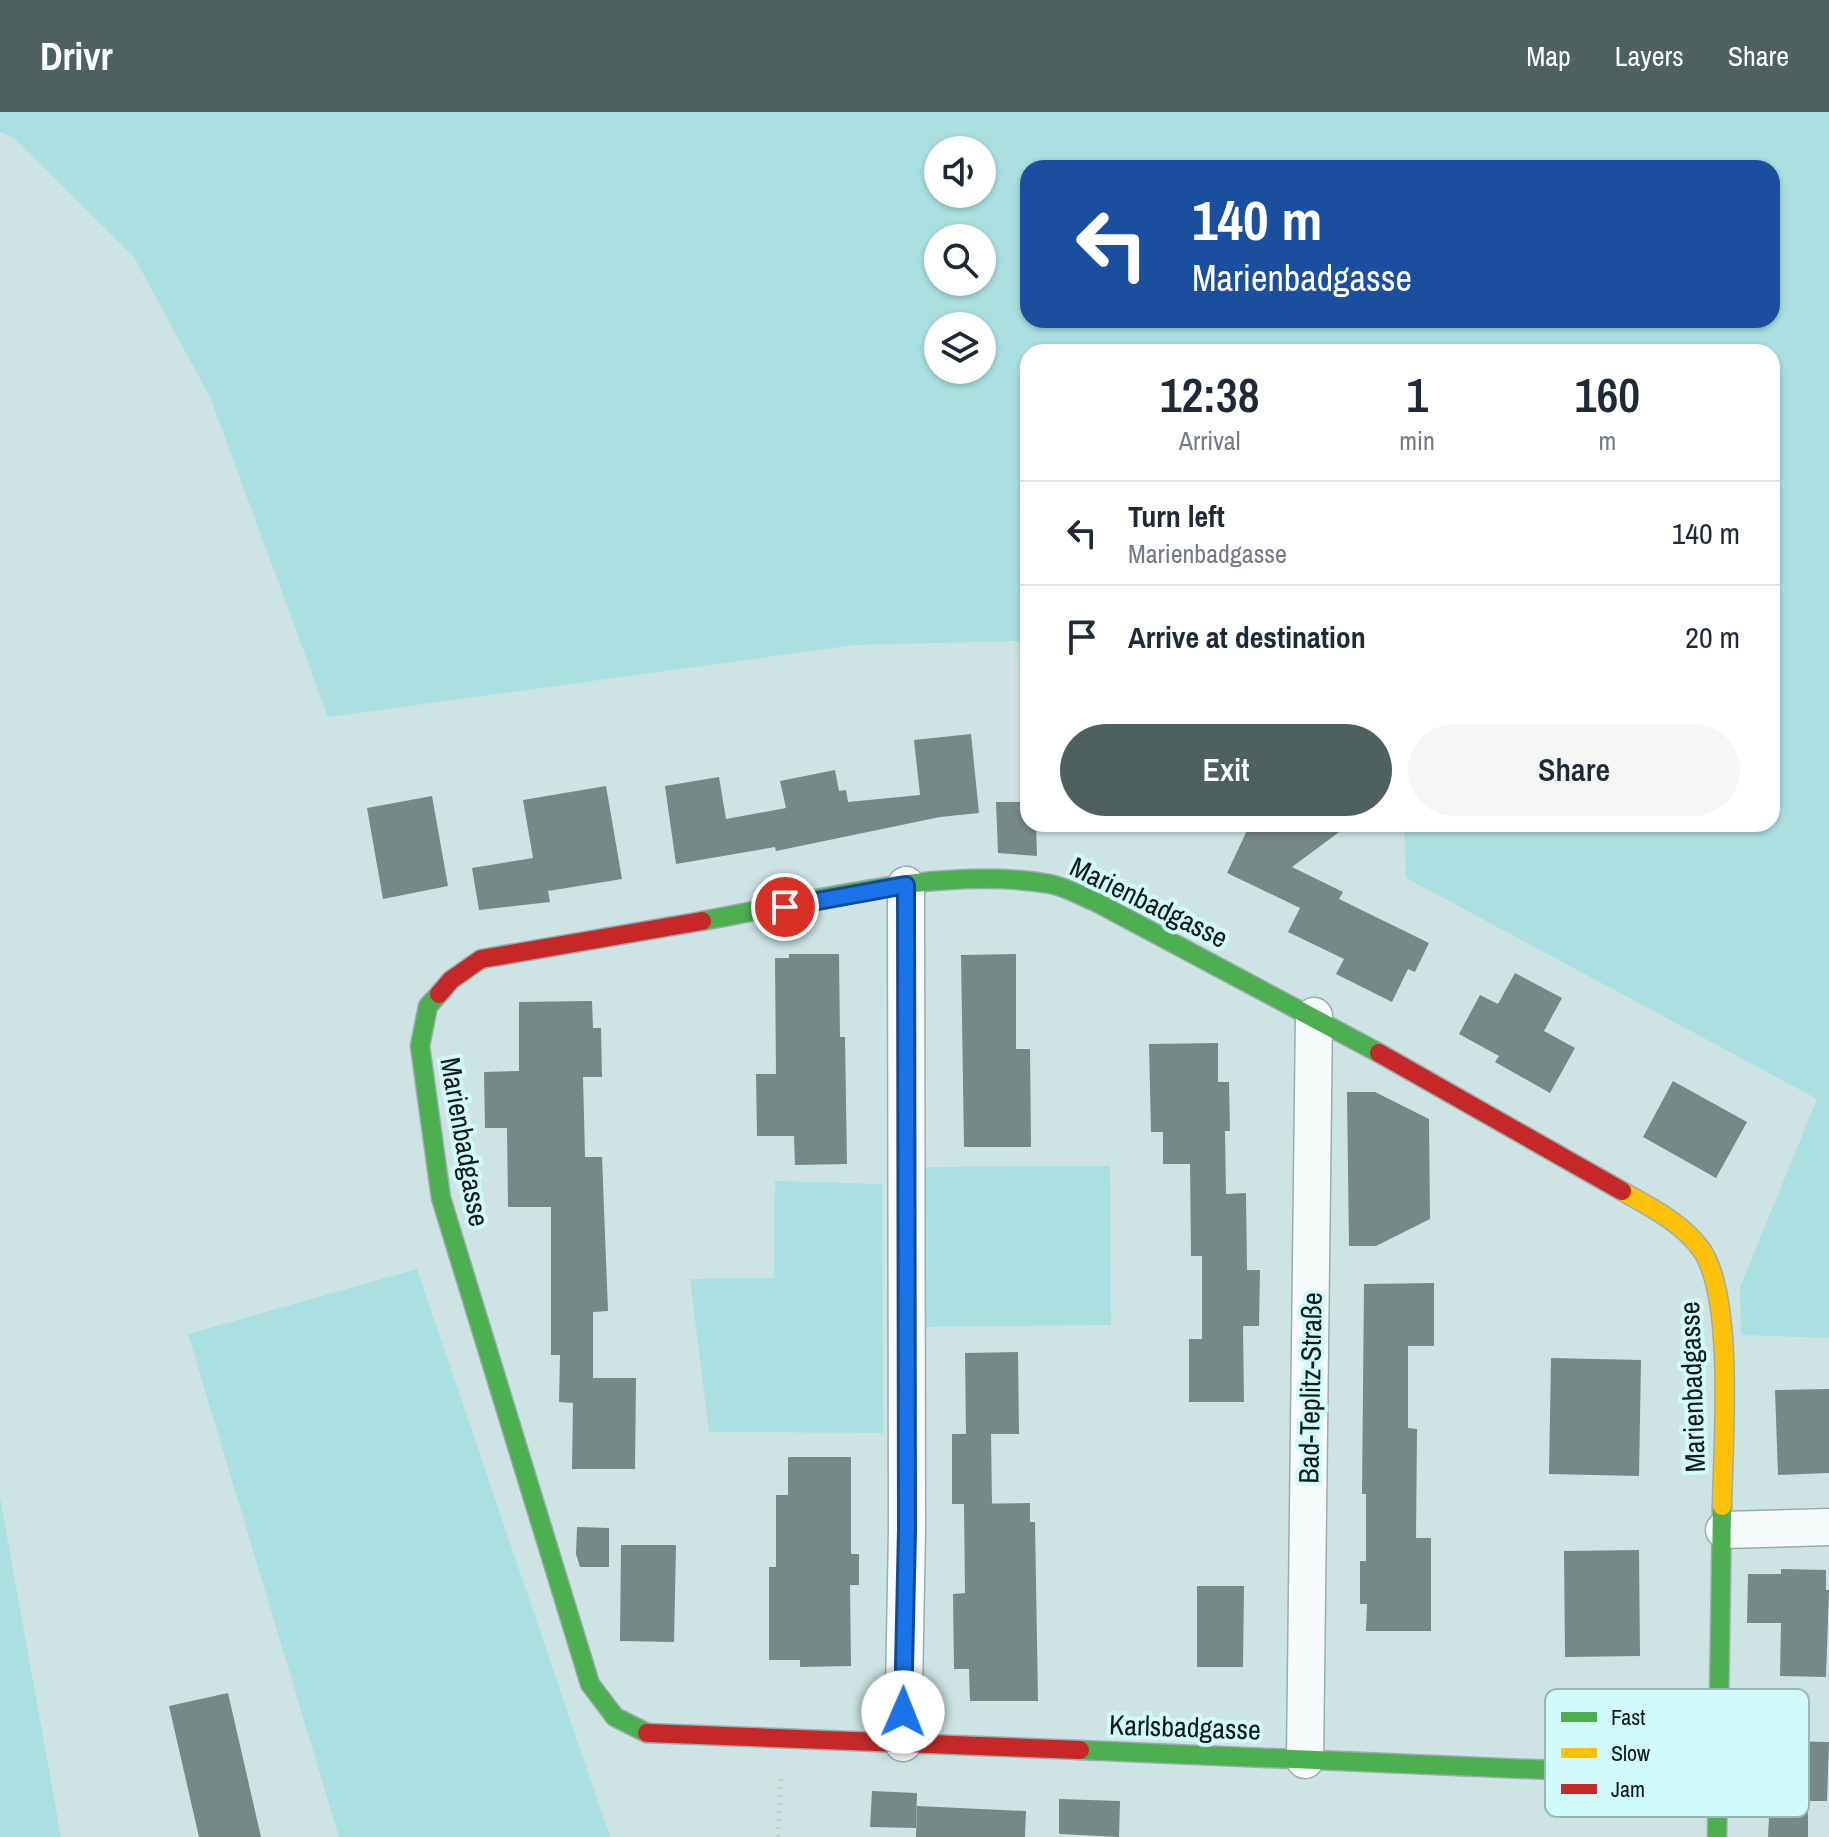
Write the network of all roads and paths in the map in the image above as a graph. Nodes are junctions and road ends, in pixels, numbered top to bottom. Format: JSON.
{"nodes":[{"id":1,"x":906,"y":885,"type":"junction"},
{"id":2,"x":1314,"y":1016,"type":"junction"},
{"id":3,"x":1829,"y":1527,"type":"edge"},
{"id":4,"x":1724,"y":1530,"type":"junction"},
{"id":5,"x":1719,"y":1689,"type":"edge"},
{"id":6,"x":652,"y":1735,"type":"joint"},
{"id":7,"x":784,"y":1739,"type":"junction"},
{"id":8,"x":903,"y":1743,"type":"junction"},
{"id":9,"x":1305,"y":1760,"type":"junction"},
{"id":10,"x":1545,"y":1770,"type":"edge"},
{"id":11,"x":1717,"y":1817,"type":"edge"},
{"id":12,"x":778,"y":1837,"type":"edge"},
{"id":13,"x":1717,"y":1837,"type":"edge"}],
"edges":[{"from":1,"to":2,"type":"street","name":"Marienbadgasse"},
{"from":1,"to":6,"type":"street","name":"Marienbadgasse"},
{"from":1,"to":8,"type":"street"},
{"from":2,"to":4,"type":"street","name":"Marienbadgasse"},
{"from":2,"to":9,"type":"street","name":"Bad-Teplitz-Straße"},
{"from":3,"to":4,"type":"street"},
{"from":4,"to":5,"type":"street","name":"Marienbadgasse"},
{"from":6,"to":7,"type":"street","name":"Karlsbadgasse"},
{"from":7,"to":8,"type":"street","name":"Karlsbadgasse"},
{"from":7,"to":12,"type":"path"},
{"from":8,"to":9,"type":"street","name":"Karlsbadgasse"},
{"from":9,"to":10,"type":"street","name":"Karlsbadgasse"},
{"from":11,"to":13,"type":"street","name":"Marienbadgasse"}]}
